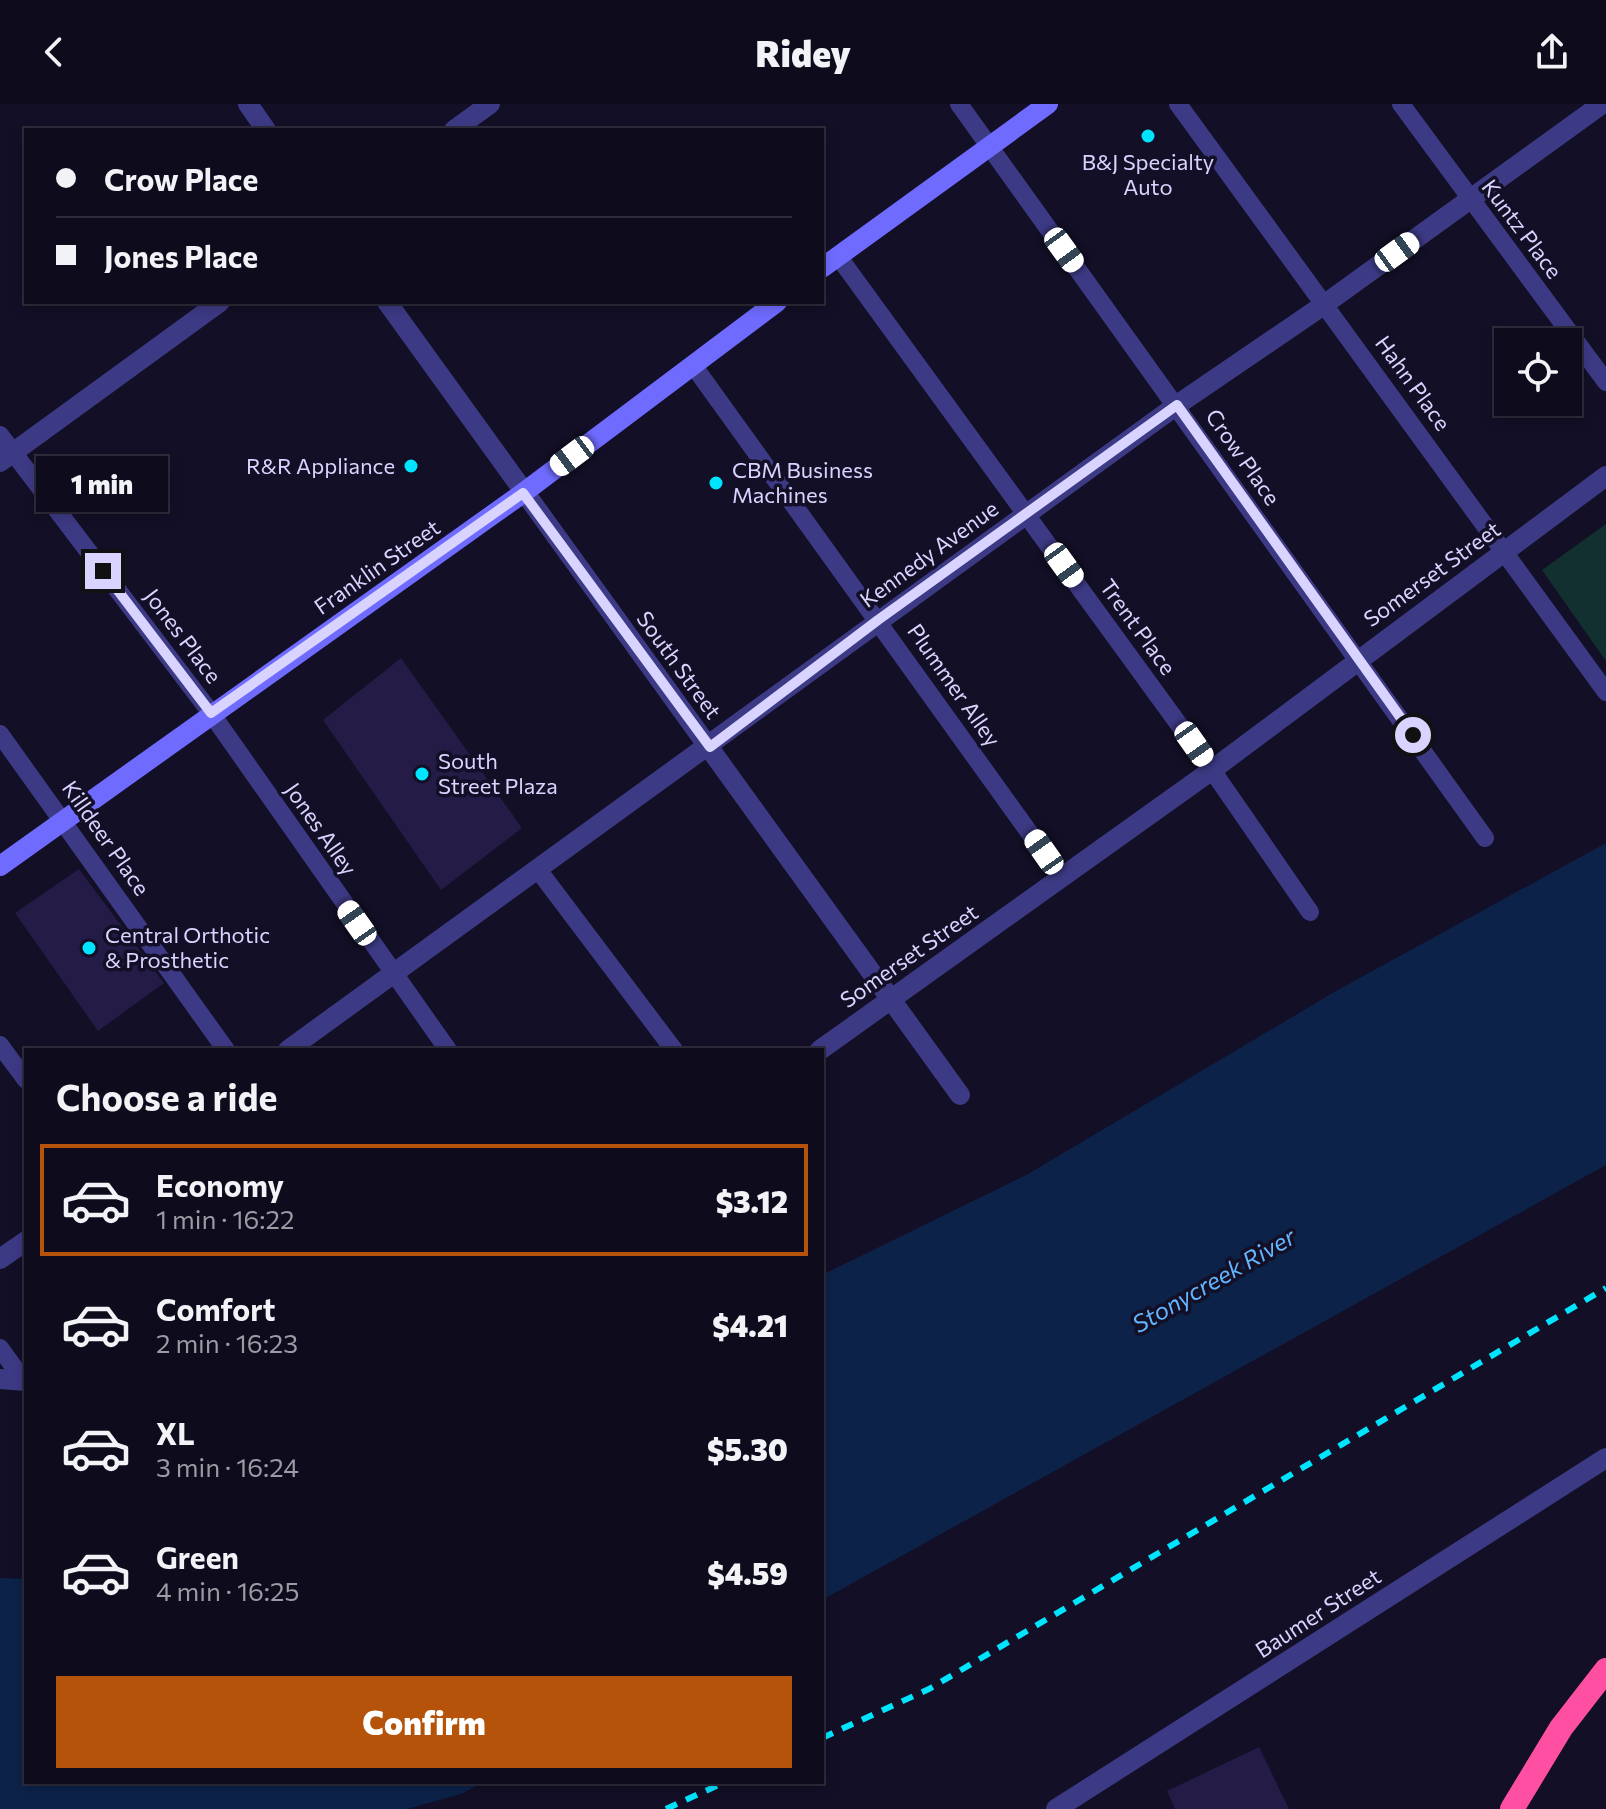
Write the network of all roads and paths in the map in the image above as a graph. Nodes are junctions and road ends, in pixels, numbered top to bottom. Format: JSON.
{"nodes":[{"id":1,"x":248,"y":104,"type":"edge"},
{"id":2,"x":490,"y":104,"type":"edge"},
{"id":3,"x":959,"y":104,"type":"edge"},
{"id":4,"x":1048,"y":104,"type":"edge"},
{"id":5,"x":1178,"y":104,"type":"edge"},
{"id":6,"x":1401,"y":104,"type":"edge"},
{"id":7,"x":1602,"y":104,"type":"edge"},
{"id":8,"x":265,"y":128,"type":"edge"},
{"id":9,"x":457,"y":128,"type":"edge"},
{"id":10,"x":989,"y":146,"type":"junction"},
{"id":11,"x":1469,"y":200,"type":"junction"},
{"id":12,"x":830,"y":262,"type":"edge"},
{"id":13,"x":217,"y":304,"type":"edge"},
{"id":14,"x":388,"y":304,"type":"edge"},
{"id":15,"x":774,"y":304,"type":"edge"},
{"id":16,"x":1325,"y":304,"type":"junction"},
{"id":17,"x":693,"y":365,"type":"junction"},
{"id":18,"x":1606,"y":382,"type":"edge"},
{"id":19,"x":1177,"y":405,"type":"junction"},
{"id":20,"x":0,"y":435,"type":"edge"},
{"id":21,"x":7,"y":458,"type":"edge"},
{"id":22,"x":1606,"y":476,"type":"edge"},
{"id":23,"x":523,"y":493,"type":"junction"},
{"id":24,"x":1027,"y":513,"type":"junction"},
{"id":25,"x":1504,"y":551,"type":"junction"},
{"id":26,"x":878,"y":620,"type":"junction"},
{"id":27,"x":1359,"y":658,"type":"junction"},
{"id":28,"x":1606,"y":692,"type":"edge"},
{"id":29,"x":211,"y":713,"type":"junction"},
{"id":30,"x":0,"y":734,"type":"edge"},
{"id":31,"x":710,"y":747,"type":"junction"},
{"id":32,"x":1212,"y":770,"type":"junction"},
{"id":33,"x":63,"y":819,"type":"junction"},
{"id":34,"x":1485,"y":838,"type":"dead end"},
{"id":35,"x":0,"y":866,"type":"edge"},
{"id":36,"x":539,"y":871,"type":"junction"},
{"id":37,"x":1062,"y":878,"type":"junction"},
{"id":38,"x":1310,"y":912,"type":"dead end"},
{"id":39,"x":394,"y":975,"type":"junction"},
{"id":40,"x":891,"y":997,"type":"junction"},
{"id":41,"x":0,"y":1045,"type":"edge"},
{"id":42,"x":225,"y":1048,"type":"edge"},
{"id":43,"x":291,"y":1048,"type":"edge"},
{"id":44,"x":447,"y":1048,"type":"edge"},
{"id":45,"x":672,"y":1048,"type":"edge"},
{"id":46,"x":823,"y":1048,"type":"edge"},
{"id":47,"x":24,"y":1077,"type":"edge"},
{"id":48,"x":960,"y":1095,"type":"dead end"},
{"id":49,"x":24,"y":1242,"type":"edge"},
{"id":50,"x":0,"y":1259,"type":"edge"},
{"id":51,"x":0,"y":1348,"type":"edge"},
{"id":52,"x":0,"y":1379,"type":"edge"},
{"id":53,"x":24,"y":1380,"type":"edge"},
{"id":54,"x":24,"y":1381,"type":"edge"},
{"id":55,"x":1606,"y":1458,"type":"edge"},
{"id":56,"x":1606,"y":1670,"type":"edge"},
{"id":57,"x":1056,"y":1809,"type":"edge"},
{"id":58,"x":1512,"y":1809,"type":"edge"}],
"edges":[{"from":1,"to":8,"type":"street"},
{"from":2,"to":9,"type":"street"},
{"from":3,"to":10,"type":"lane","name":"Crow Place"},
{"from":4,"to":10,"type":"street"},
{"from":5,"to":16,"type":"lane","name":"Hahn Place"},
{"from":6,"to":11,"type":"lane","name":"Kuntz Place"},
{"from":7,"to":11,"type":"street","name":"Kennedy Avenue"},
{"from":10,"to":12,"type":"street"},
{"from":10,"to":19,"type":"lane","name":"Crow Place"},
{"from":11,"to":16,"type":"street","name":"Kennedy Avenue"},
{"from":11,"to":18,"type":"lane","name":"Kuntz Place"},
{"from":12,"to":24,"type":"lane","name":"Trent Place"},
{"from":13,"to":21,"type":"street"},
{"from":14,"to":23,"type":"street","name":"South Street"},
{"from":15,"to":17,"type":"street","name":"Franklin Street"},
{"from":16,"to":19,"type":"street","name":"Kennedy Avenue"},
{"from":16,"to":25,"type":"lane","name":"Hahn Place"},
{"from":17,"to":23,"type":"street","name":"Franklin Street"},
{"from":17,"to":26,"type":"lane","name":"Plummer Alley"},
{"from":19,"to":24,"type":"street","name":"Kennedy Avenue"},
{"from":19,"to":27,"type":"lane","name":"Crow Place"},
{"from":20,"to":21,"type":"lane","name":"Jones Place"},
{"from":21,"to":29,"type":"lane","name":"Jones Place"},
{"from":22,"to":25,"type":"street","name":"Somerset Street"},
{"from":23,"to":29,"type":"street","name":"Franklin Street"},
{"from":23,"to":31,"type":"street","name":"South Street"},
{"from":24,"to":26,"type":"street","name":"Kennedy Avenue"},
{"from":24,"to":32,"type":"lane","name":"Trent Place"},
{"from":25,"to":27,"type":"street","name":"Somerset Street"},
{"from":25,"to":28,"type":"lane","name":"Hahn Place"},
{"from":26,"to":31,"type":"street","name":"Kennedy Avenue"},
{"from":26,"to":37,"type":"lane","name":"Plummer Alley"},
{"from":27,"to":32,"type":"street","name":"Somerset Street"},
{"from":27,"to":34,"type":"lane","name":"Crow Place"},
{"from":29,"to":33,"type":"street","name":"Franklin Street"},
{"from":29,"to":39,"type":"lane","name":"Jones Alley"},
{"from":30,"to":33,"type":"lane","name":"Killdeer Place"},
{"from":31,"to":36,"type":"street","name":"Kennedy Avenue"},
{"from":31,"to":40,"type":"street","name":"South Street"},
{"from":32,"to":37,"type":"street","name":"Somerset Street"},
{"from":32,"to":38,"type":"lane","name":"Trent Place"},
{"from":33,"to":35,"type":"street","name":"Franklin Street"},
{"from":33,"to":42,"type":"lane","name":"Killdeer Place"},
{"from":36,"to":39,"type":"street","name":"Kennedy Avenue"},
{"from":36,"to":45,"type":"lane"},
{"from":37,"to":40,"type":"street","name":"Somerset Street"},
{"from":39,"to":43,"type":"street","name":"Kennedy Avenue"},
{"from":39,"to":44,"type":"lane","name":"Jones Alley"},
{"from":40,"to":46,"type":"street","name":"Somerset Street"},
{"from":40,"to":48,"type":"street","name":"South Street"},
{"from":41,"to":47,"type":"lane"},
{"from":49,"to":50,"type":"street"},
{"from":51,"to":53,"type":"lane"},
{"from":52,"to":54,"type":"street"},
{"from":55,"to":57,"type":"street","name":"Baumer Street"},
{"from":56,"to":58,"type":"highway"}]}
